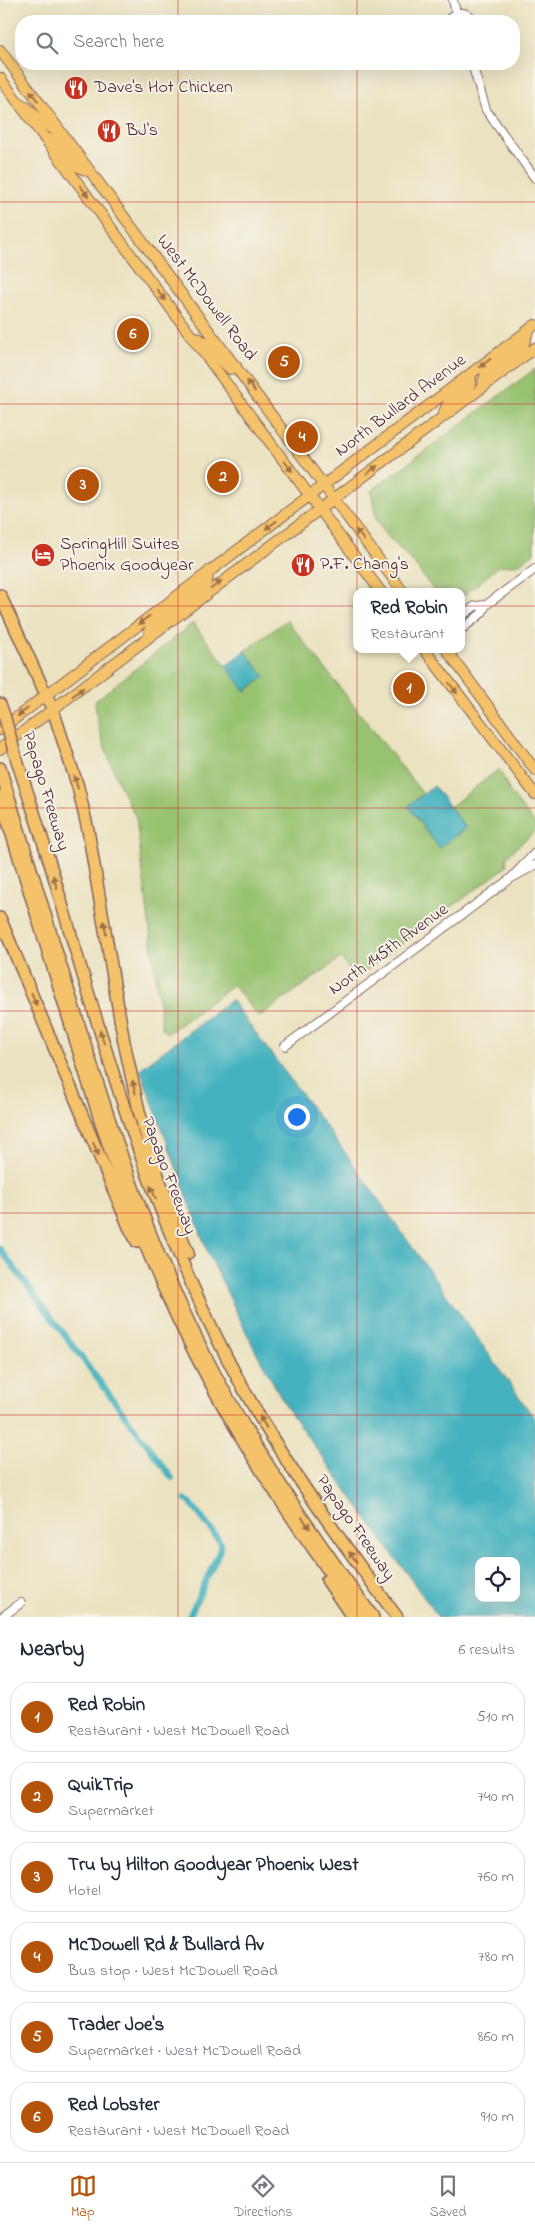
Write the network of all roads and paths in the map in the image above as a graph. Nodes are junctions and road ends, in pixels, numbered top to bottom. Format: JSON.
{"nodes":[{"id":1,"x":452,"y":0,"type":"edge"},
{"id":2,"x":456,"y":13,"type":"joint"},
{"id":3,"x":468,"y":15,"type":"edge"},
{"id":4,"x":0,"y":50,"type":"edge"},
{"id":5,"x":474,"y":70,"type":"edge"},
{"id":6,"x":0,"y":78,"type":"edge"},
{"id":7,"x":19,"y":103,"type":"junction"},
{"id":8,"x":60,"y":131,"type":"junction"},
{"id":9,"x":44,"y":138,"type":"junction"},
{"id":10,"x":91,"y":172,"type":"junction"},
{"id":11,"x":535,"y":178,"type":"edge"},
{"id":12,"x":147,"y":247,"type":"junction"},
{"id":13,"x":133,"y":258,"type":"junction"},
{"id":14,"x":532,"y":328,"type":"edge"},
{"id":15,"x":189,"y":332,"type":"junction"},
{"id":16,"x":535,"y":348,"type":"edge"},
{"id":17,"x":236,"y":366,"type":"junction"},
{"id":18,"x":469,"y":375,"type":"junction"},
{"id":19,"x":482,"y":387,"type":"junction"},
{"id":20,"x":441,"y":418,"type":"junction"},
{"id":21,"x":323,"y":485,"type":"junction"},
{"id":22,"x":310,"y":496,"type":"junction"},
{"id":23,"x":334,"y":500,"type":"junction"},
{"id":24,"x":320,"y":510,"type":"junction"},
{"id":25,"x":535,"y":569,"type":"edge"},
{"id":26,"x":209,"y":571,"type":"junction"},
{"id":27,"x":378,"y":588,"type":"edge"},
{"id":28,"x":399,"y":588,"type":"edge"},
{"id":29,"x":0,"y":595,"type":"edge"},
{"id":30,"x":486,"y":605,"type":"junction"},
{"id":31,"x":465,"y":614,"type":"edge"},
{"id":32,"x":465,"y":626,"type":"edge"},
{"id":33,"x":144,"y":641,"type":"junction"},
{"id":34,"x":429,"y":653,"type":"edge"},
{"id":35,"x":449,"y":653,"type":"edge"},
{"id":36,"x":47,"y":695,"type":"junction"},
{"id":37,"x":0,"y":704,"type":"edge"},
{"id":38,"x":53,"y":710,"type":"junction"},
{"id":39,"x":0,"y":730,"type":"edge"},
{"id":40,"x":0,"y":749,"type":"edge"},
{"id":41,"x":0,"y":768,"type":"edge"},
{"id":42,"x":535,"y":770,"type":"edge"},
{"id":43,"x":535,"y":794,"type":"edge"},
{"id":44,"x":0,"y":796,"type":"edge"},
{"id":45,"x":535,"y":853,"type":"edge"},
{"id":46,"x":535,"y":865,"type":"edge"},
{"id":47,"x":510,"y":879,"type":"junction"},
{"id":48,"x":0,"y":918,"type":"edge"},
{"id":49,"x":285,"y":1046,"type":"dead end"},
{"id":50,"x":159,"y":1278,"type":"junction"},
{"id":51,"x":200,"y":1300,"type":"junction"},
{"id":52,"x":315,"y":1553,"type":"junction"},
{"id":53,"x":382,"y":1596,"type":"junction"},
{"id":54,"x":21,"y":1603,"type":"dead end"},
{"id":55,"x":2,"y":1617,"type":"edge"},
{"id":56,"x":352,"y":1617,"type":"edge"},
{"id":57,"x":362,"y":1617,"type":"edge"},
{"id":58,"x":373,"y":1617,"type":"edge"},
{"id":59,"x":397,"y":1617,"type":"edge"},
{"id":60,"x":405,"y":1617,"type":"edge"}],
"edges":[{"from":1,"to":2,"type":"street"},
{"from":2,"to":3,"type":"street"},
{"from":8,"to":4,"type":"main road","name":"West McDowell Road","one_way":true},
{"from":5,"to":11,"type":"street"},
{"from":6,"to":7,"type":"main road","name":"West McDowell Road"},
{"from":7,"to":8,"type":"main road"},
{"from":7,"to":9,"type":"main road","name":"West McDowell Road"},
{"from":8,"to":10,"type":"main road","name":"West McDowell Road"},
{"from":9,"to":10,"type":"main road"},
{"from":9,"to":13,"type":"main road","name":"West McDowell Road","one_way":true},
{"from":10,"to":12,"type":"main road","name":"West McDowell Road"},
{"from":12,"to":13,"type":"main road"},
{"from":12,"to":17,"type":"main road","name":"West McDowell Road"},
{"from":13,"to":15,"type":"main road","name":"West McDowell Road","one_way":true},
{"from":14,"to":18,"type":"main road","name":"North Bullard Avenue","one_way":true},
{"from":14,"to":19,"type":"main road"},
{"from":15,"to":17,"type":"main road"},
{"from":15,"to":22,"type":"main road","name":"West McDowell Road","one_way":true},
{"from":16,"to":19,"type":"main road","name":"North Bullard Avenue"},
{"from":21,"to":17,"type":"main road","name":"West McDowell Road","one_way":true},
{"from":18,"to":20,"type":"main road"},
{"from":18,"to":21,"type":"main road","name":"North Bullard Avenue"},
{"from":19,"to":20,"type":"main road","name":"North Bullard Avenue"},
{"from":23,"to":20,"type":"main road","name":"North Bullard Avenue","one_way":true},
{"from":21,"to":22,"type":"main road","name":"North Bullard Avenue"},
{"from":21,"to":23,"type":"main road","name":"West McDowell Road"},
{"from":22,"to":24,"type":"main road","name":"West McDowell Road"},
{"from":22,"to":26,"type":"main road","name":"North Bullard Avenue","one_way":true},
{"from":23,"to":24,"type":"main road","name":"North Bullard Avenue"},
{"from":28,"to":23,"type":"main road","name":"West McDowell Road","one_way":true},
{"from":24,"to":27,"type":"main road","name":"West McDowell Road"},
{"from":33,"to":24,"type":"main road","name":"North Bullard Avenue","one_way":true},
{"from":25,"to":30,"type":"street"},
{"from":26,"to":33,"type":"main road"},
{"from":26,"to":36,"type":"main road","name":"North Bullard Avenue","one_way":true},
{"from":29,"to":36,"type":"highway"},
{"from":30,"to":31,"type":"street"},
{"from":30,"to":32,"type":"street"},
{"from":38,"to":33,"type":"main road","name":"North Bullard Avenue","one_way":true},
{"from":34,"to":43,"type":"main road","one_way":true},
{"from":35,"to":42,"type":"main road"},
{"from":36,"to":38,"type":"highway"},
{"from":36,"to":39,"type":"main road","name":"North Bullard Avenue","one_way":true},
{"from":51,"to":37,"type":"highway","name":"Papago Freeway","one_way":true,"bridge":true},
{"from":38,"to":40,"type":"main road","name":"North Bullard Avenue"},
{"from":51,"to":38,"type":"highway","one_way":true},
{"from":41,"to":58,"type":"highway","one_way":true},
{"from":44,"to":50,"type":"highway"},
{"from":45,"to":47,"type":"street","name":"North 145th Avenue"},
{"from":46,"to":47,"type":"street","name":"North 145th Avenue"},
{"from":47,"to":49,"type":"street","name":"North 145th Avenue"},
{"from":48,"to":50,"type":"highway","one_way":true},
{"from":50,"to":52,"type":"highway"},
{"from":53,"to":51,"type":"highway","name":"Papago Freeway","one_way":true},
{"from":52,"to":56,"type":"highway"},
{"from":52,"to":57,"type":"highway"},
{"from":53,"to":59,"type":"highway","name":"Papago Freeway"},
{"from":53,"to":60,"type":"highway"},
{"from":54,"to":55,"type":"street"}]}
